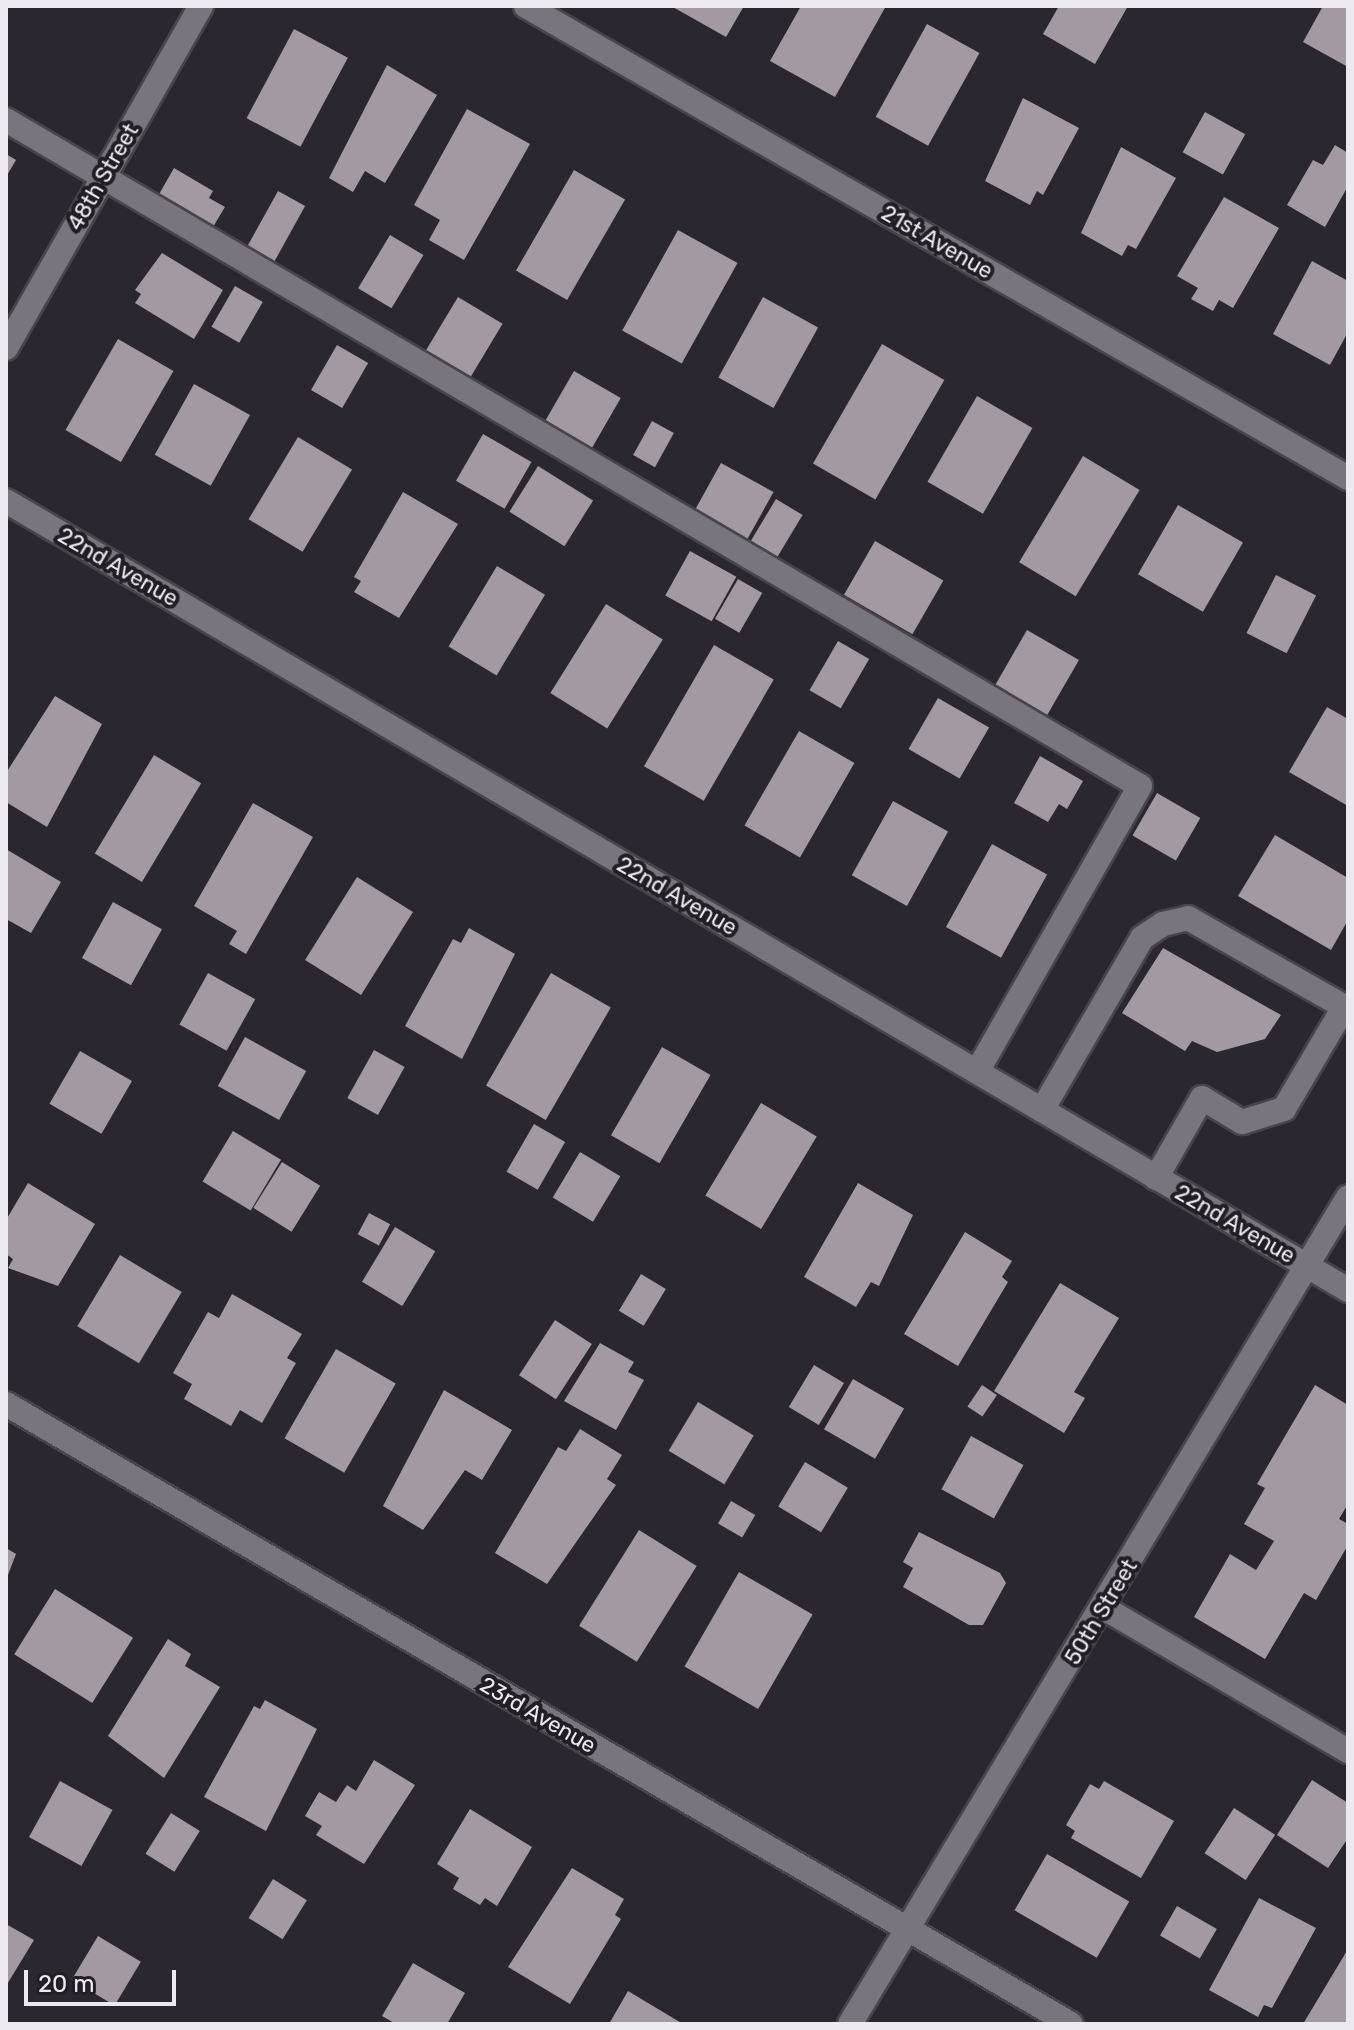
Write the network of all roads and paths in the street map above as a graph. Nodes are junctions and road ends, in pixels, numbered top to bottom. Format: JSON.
{"nodes":[{"id":1,"x":201,"y":6,"type":"edge"},
{"id":2,"x":526,"y":6,"type":"edge"},
{"id":3,"x":6,"y":120,"type":"edge"},
{"id":4,"x":104,"y":176,"type":"junction"},
{"id":5,"x":6,"y":348,"type":"edge"},
{"id":6,"x":1348,"y":478,"type":"edge"},
{"id":7,"x":6,"y":501,"type":"edge"},
{"id":8,"x":1346,"y":1008,"type":"edge"},
{"id":9,"x":977,"y":1072,"type":"junction"},
{"id":10,"x":1042,"y":1110,"type":"junction"},
{"id":11,"x":1156,"y":1178,"type":"junction"},
{"id":12,"x":1348,"y":1197,"type":"edge"},
{"id":13,"x":1308,"y":1267,"type":"junction"},
{"id":14,"x":1348,"y":1290,"type":"edge"},
{"id":15,"x":6,"y":1404,"type":"edge"},
{"id":16,"x":1104,"y":1608,"type":"junction"},
{"id":17,"x":1348,"y":1751,"type":"edge"},
{"id":18,"x":909,"y":1931,"type":"junction"},
{"id":19,"x":850,"y":2024,"type":"edge"},
{"id":20,"x":1071,"y":2024,"type":"edge"}],
"edges":[{"from":1,"to":4,"type":"street","name":"48th Street"},
{"from":2,"to":6,"type":"street","name":"21st Avenue"},
{"from":3,"to":4,"type":"street"},
{"from":4,"to":5,"type":"street","name":"48th Street"},
{"from":4,"to":9,"type":"street"},
{"from":7,"to":9,"type":"street","name":"22nd Avenue"},
{"from":8,"to":10,"type":"street"},
{"from":8,"to":11,"type":"street"},
{"from":9,"to":10,"type":"street","name":"22nd Avenue"},
{"from":10,"to":11,"type":"street","name":"22nd Avenue"},
{"from":11,"to":13,"type":"street","name":"22nd Avenue"},
{"from":12,"to":13,"type":"street","name":"50th Street"},
{"from":13,"to":14,"type":"street","name":"22nd Avenue"},
{"from":13,"to":16,"type":"street","name":"50th Street"},
{"from":15,"to":18,"type":"street","name":"23rd Avenue"},
{"from":16,"to":17,"type":"street"},
{"from":16,"to":18,"type":"street","name":"50th Street"},
{"from":18,"to":19,"type":"street","name":"50th Street"},
{"from":18,"to":20,"type":"street","name":"23rd Avenue"}]}
